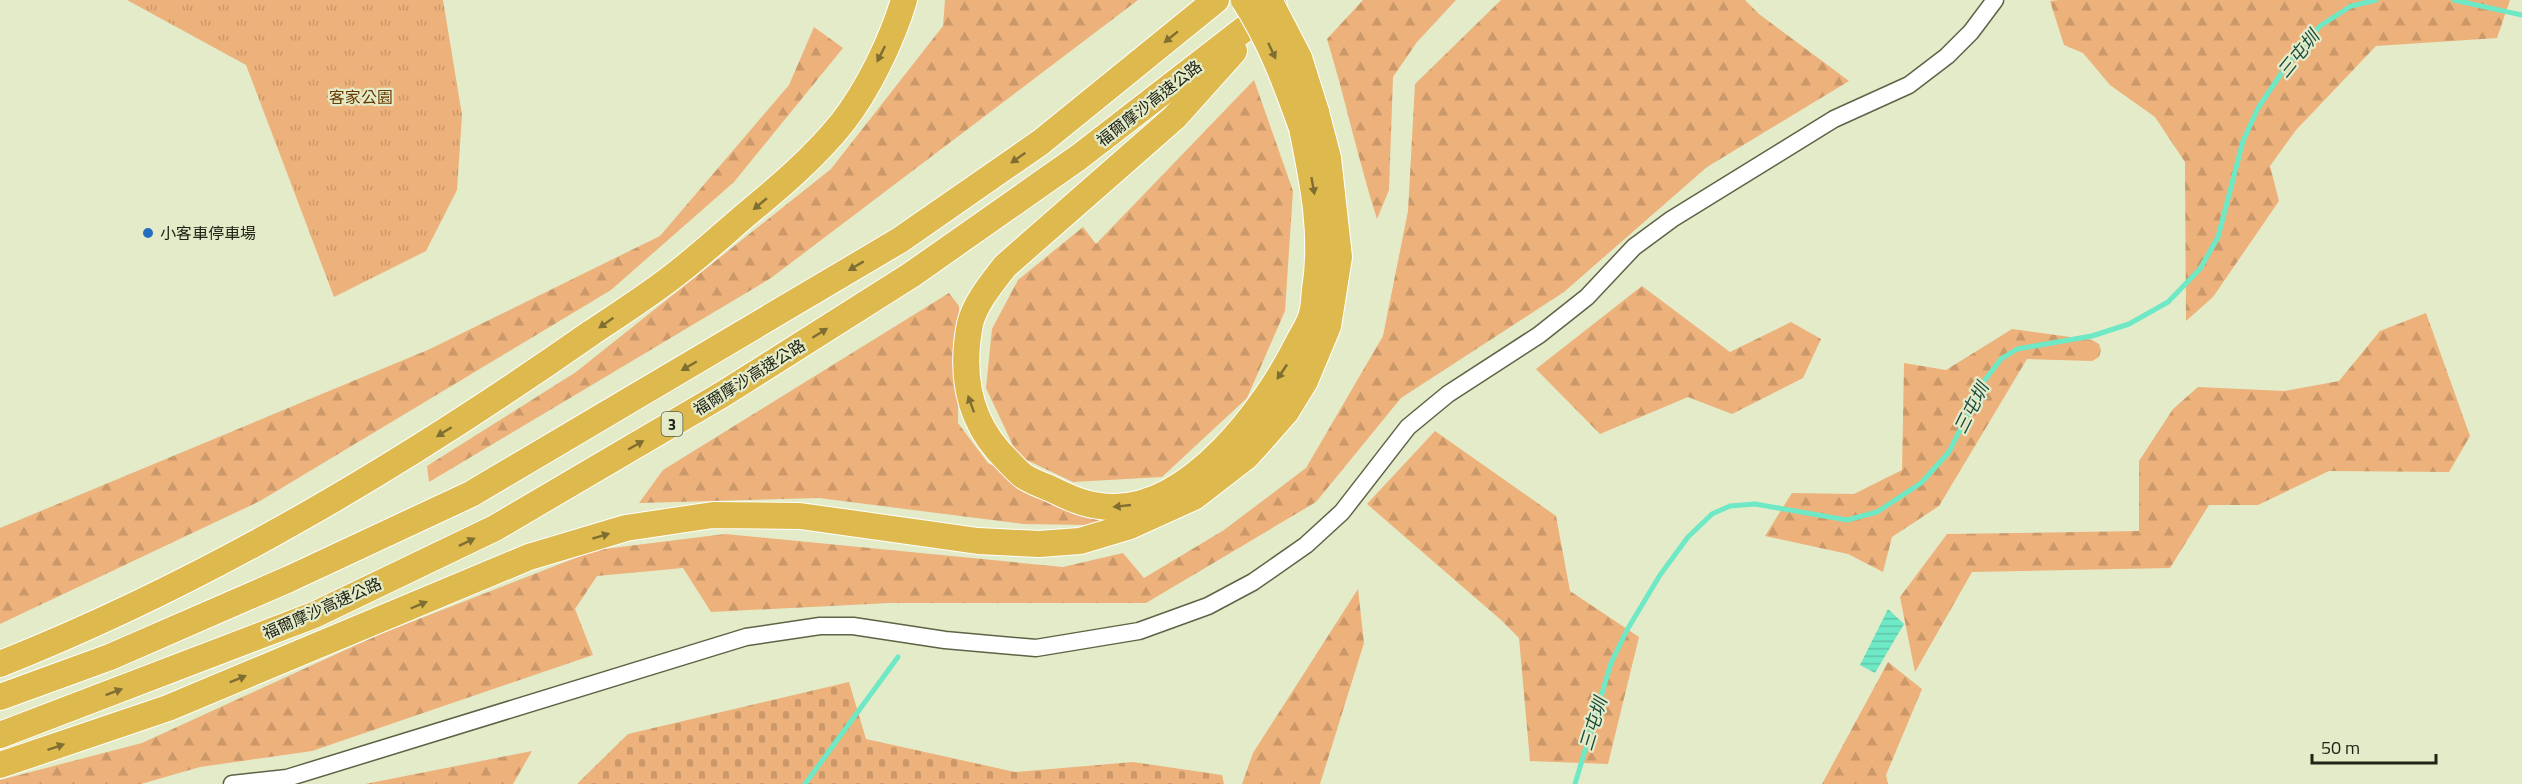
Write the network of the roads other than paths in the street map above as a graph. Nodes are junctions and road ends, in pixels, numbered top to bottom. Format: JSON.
{"nodes":[{"id":1,"x":904,"y":0,"type":"edge"},
{"id":2,"x":1216,"y":0,"type":"edge"},
{"id":3,"x":1244,"y":0,"type":"edge"},
{"id":4,"x":1995,"y":0,"type":"edge"},
{"id":5,"x":1275,"y":1,"type":"edge"},
{"id":6,"x":1309,"y":120,"type":"junction"},
{"id":7,"x":0,"y":664,"type":"edge"},
{"id":8,"x":0,"y":697,"type":"edge"},
{"id":9,"x":0,"y":735,"type":"edge"},
{"id":10,"x":0,"y":765,"type":"edge"},
{"id":11,"x":232,"y":784,"type":"edge"}],
"edges":[{"from":1,"to":7,"type":"highway","one_way":true},
{"from":2,"to":8,"type":"highway","one_way":true},
{"from":3,"to":6,"type":"highway","one_way":true,"bridge":true},
{"from":4,"to":11,"type":"street"},
{"from":5,"to":6,"type":"highway","bridge":true},
{"from":6,"to":5,"type":"highway","one_way":true},
{"from":9,"to":5,"type":"highway","name":"福爾摩沙高速公路","number":"3","one_way":true},
{"from":10,"to":6,"type":"highway","one_way":true}]}
